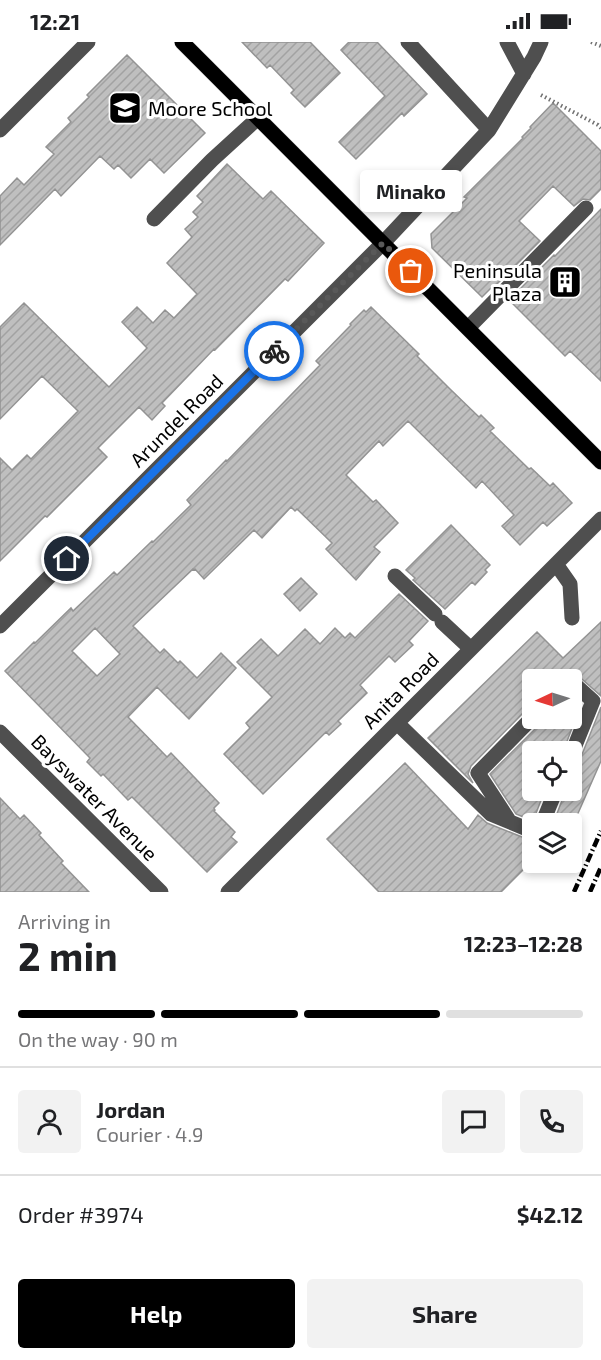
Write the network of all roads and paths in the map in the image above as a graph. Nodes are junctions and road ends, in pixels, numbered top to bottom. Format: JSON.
{"nodes":[{"id":1,"x":88,"y":42,"type":"edge"},
{"id":2,"x":182,"y":42,"type":"edge"},
{"id":3,"x":408,"y":42,"type":"edge"},
{"id":4,"x":507,"y":42,"type":"edge"},
{"id":5,"x":541,"y":42,"type":"edge"},
{"id":6,"x":591,"y":42,"type":"edge"},
{"id":7,"x":601,"y":46,"type":"edge"},
{"id":8,"x":524,"y":74,"type":"junction"},
{"id":9,"x":541,"y":95,"type":"dead end"},
{"id":10,"x":258,"y":118,"type":"junction"},
{"id":11,"x":601,"y":128,"type":"edge"},
{"id":12,"x":0,"y":130,"type":"edge"},
{"id":13,"x":489,"y":130,"type":"junction"},
{"id":14,"x":586,"y":208,"type":"dead end"},
{"id":15,"x":154,"y":219,"type":"dead end"},
{"id":16,"x":383,"y":243,"type":"junction"},
{"id":17,"x":468,"y":328,"type":"junction"},
{"id":18,"x":601,"y":462,"type":"edge"},
{"id":19,"x":601,"y":519,"type":"edge"},
{"id":20,"x":556,"y":564,"type":"junction"},
{"id":21,"x":395,"y":576,"type":"dead end"},
{"id":22,"x":572,"y":618,"type":"dead end"},
{"id":23,"x":0,"y":626,"type":"edge"},
{"id":24,"x":471,"y":649,"type":"junction"},
{"id":25,"x":582,"y":691,"type":"edge"},
{"id":26,"x":397,"y":723,"type":"junction"},
{"id":27,"x":522,"y":728,"type":"edge"},
{"id":28,"x":582,"y":728,"type":"edge"},
{"id":29,"x":0,"y":732,"type":"edge"},
{"id":30,"x":510,"y":822,"type":"junction"},
{"id":31,"x":522,"y":827,"type":"edge"},
{"id":32,"x":161,"y":892,"type":"edge"},
{"id":33,"x":228,"y":892,"type":"edge"}],
"edges":[{"from":1,"to":12,"type":"street"},
{"from":2,"to":10,"type":"main road"},
{"from":3,"to":13,"type":"street"},
{"from":4,"to":8,"type":"street"},
{"from":5,"to":8,"type":"street","name":"Arundel Road"},
{"from":6,"to":7,"type":"path"},
{"from":8,"to":13,"type":"street","name":"Arundel Road"},
{"from":9,"to":11,"type":"path"},
{"from":10,"to":15,"type":"street"},
{"from":10,"to":16,"type":"main road"},
{"from":13,"to":16,"type":"street","name":"Arundel Road"},
{"from":14,"to":17,"type":"street"},
{"from":16,"to":17,"type":"main road"},
{"from":16,"to":23,"type":"street","name":"Arundel Road"},
{"from":17,"to":18,"type":"main road"},
{"from":19,"to":20,"type":"street","name":"Anita Road"},
{"from":20,"to":22,"type":"street"},
{"from":20,"to":24,"type":"street","name":"Anita Road"},
{"from":21,"to":24,"type":"street"},
{"from":24,"to":26,"type":"street","name":"Anita Road"},
{"from":25,"to":28,"type":"street"},
{"from":26,"to":30,"type":"street"},
{"from":26,"to":33,"type":"street","name":"Anita Road"},
{"from":27,"to":30,"type":"street"},
{"from":29,"to":32,"type":"street","name":"Bayswater Avenue"},
{"from":30,"to":31,"type":"street"}]}
